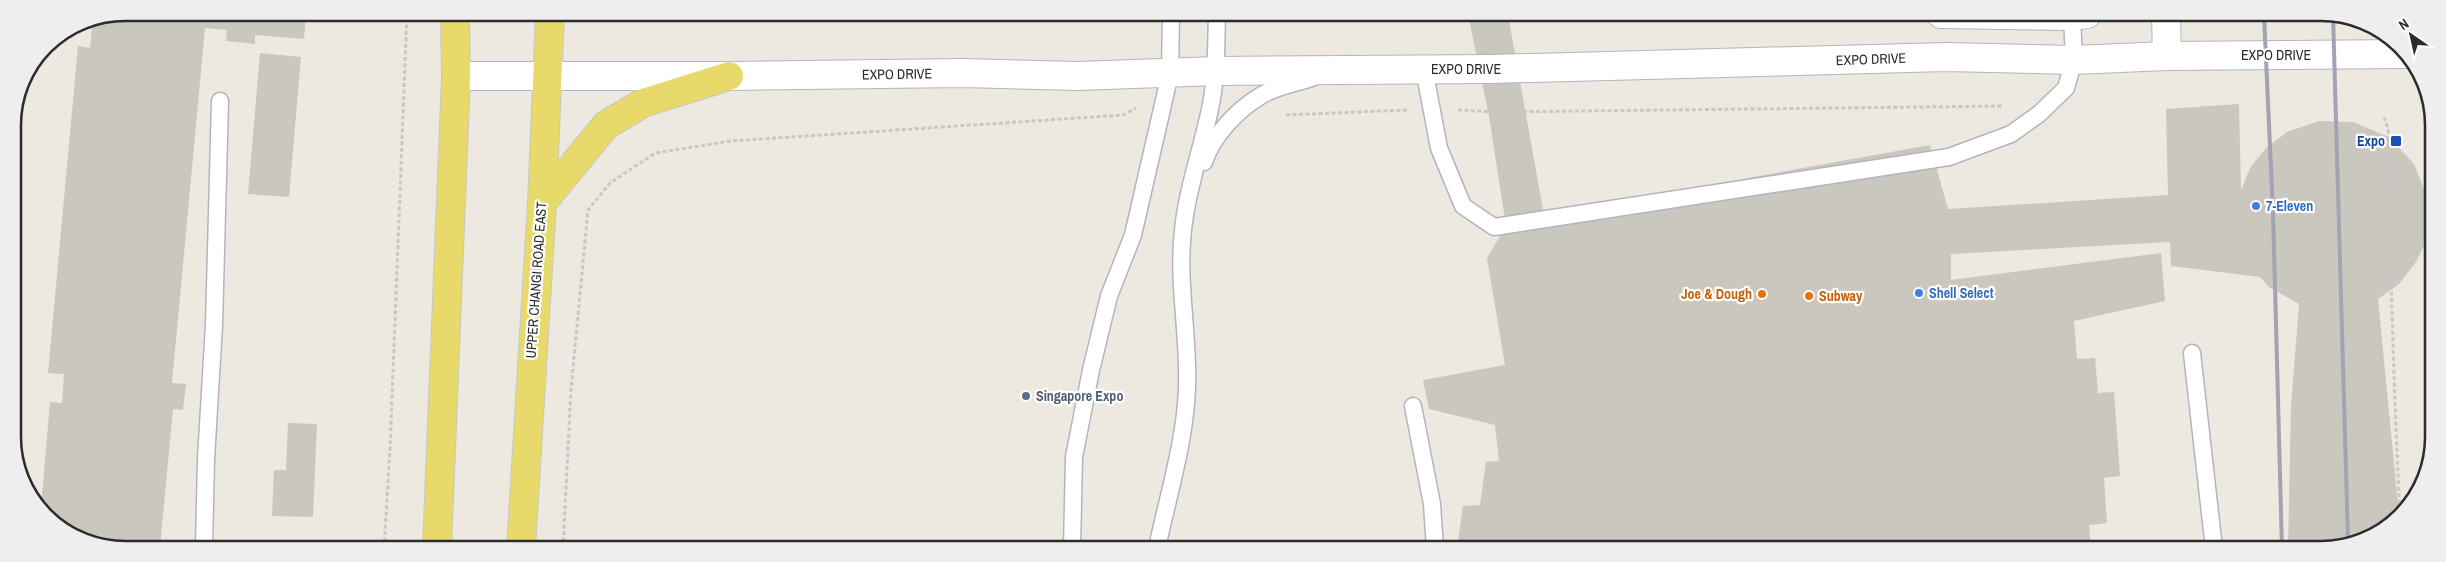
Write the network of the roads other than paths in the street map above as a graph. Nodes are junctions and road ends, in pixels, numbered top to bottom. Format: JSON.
{"nodes":[{"id":1,"x":455,"y":21,"type":"edge"},
{"id":2,"x":550,"y":21,"type":"edge"},
{"id":3,"x":1171,"y":21,"type":"edge"},
{"id":4,"x":1217,"y":21,"type":"edge"},
{"id":5,"x":2078,"y":21,"type":"edge"},
{"id":6,"x":2166,"y":21,"type":"edge"},
{"id":7,"x":2386,"y":54,"type":"edge"},
{"id":8,"x":2167,"y":56,"type":"junction"},
{"id":9,"x":2074,"y":60,"type":"junction"},
{"id":10,"x":1337,"y":69,"type":"junction"},
{"id":11,"x":1424,"y":69,"type":"junction"},
{"id":12,"x":1216,"y":71,"type":"junction"},
{"id":13,"x":1170,"y":74,"type":"junction"},
{"id":14,"x":548,"y":75,"type":"junction"},
{"id":15,"x":456,"y":76,"type":"junction"},
{"id":16,"x":729,"y":76,"type":"junction"},
{"id":17,"x":220,"y":102,"type":"dead end"},
{"id":18,"x":542,"y":204,"type":"junction"},
{"id":19,"x":1183,"y":227,"type":"junction"},
{"id":20,"x":2192,"y":353,"type":"dead end"},
{"id":21,"x":1413,"y":406,"type":"dead end"},
{"id":22,"x":204,"y":541,"type":"edge"},
{"id":23,"x":437,"y":541,"type":"edge"},
{"id":24,"x":521,"y":541,"type":"edge"},
{"id":25,"x":1072,"y":541,"type":"edge"},
{"id":26,"x":1159,"y":541,"type":"edge"},
{"id":27,"x":1435,"y":541,"type":"edge"},
{"id":28,"x":2213,"y":541,"type":"edge"}],
"edges":[{"from":1,"to":15,"type":"main road"},
{"from":2,"to":14,"type":"main road","name":"UPPER CHANGI ROAD EAST"},
{"from":3,"to":13,"type":"lane"},
{"from":4,"to":12,"type":"lane"},
{"from":5,"to":9,"type":"lane"},
{"from":6,"to":8,"type":"street"},
{"from":7,"to":8,"type":"street","name":"EXPO DRIVE"},
{"from":8,"to":9,"type":"street","name":"EXPO DRIVE"},
{"from":9,"to":11,"type":"street","name":"EXPO DRIVE"},
{"from":9,"to":11,"type":"lane"},
{"from":10,"to":11,"type":"street","name":"EXPO DRIVE"},
{"from":10,"to":12,"type":"street","name":"EXPO DRIVE"},
{"from":10,"to":19,"type":"lane","name":"EXPO DRIVE"},
{"from":12,"to":13,"type":"street","name":"EXPO DRIVE"},
{"from":12,"to":19,"type":"lane"},
{"from":13,"to":16,"type":"street","name":"EXPO DRIVE"},
{"from":13,"to":25,"type":"lane"},
{"from":14,"to":15,"type":"street","name":"EXPO DRIVE"},
{"from":14,"to":16,"type":"street","name":"EXPO DRIVE"},
{"from":14,"to":18,"type":"main road","name":"UPPER CHANGI ROAD EAST"},
{"from":15,"to":23,"type":"main road"},
{"from":16,"to":18,"type":"main road"},
{"from":17,"to":22,"type":"lane"},
{"from":18,"to":24,"type":"main road","name":"UPPER CHANGI ROAD EAST"},
{"from":19,"to":26,"type":"lane"},
{"from":20,"to":28,"type":"lane"},
{"from":21,"to":27,"type":"lane"}]}
